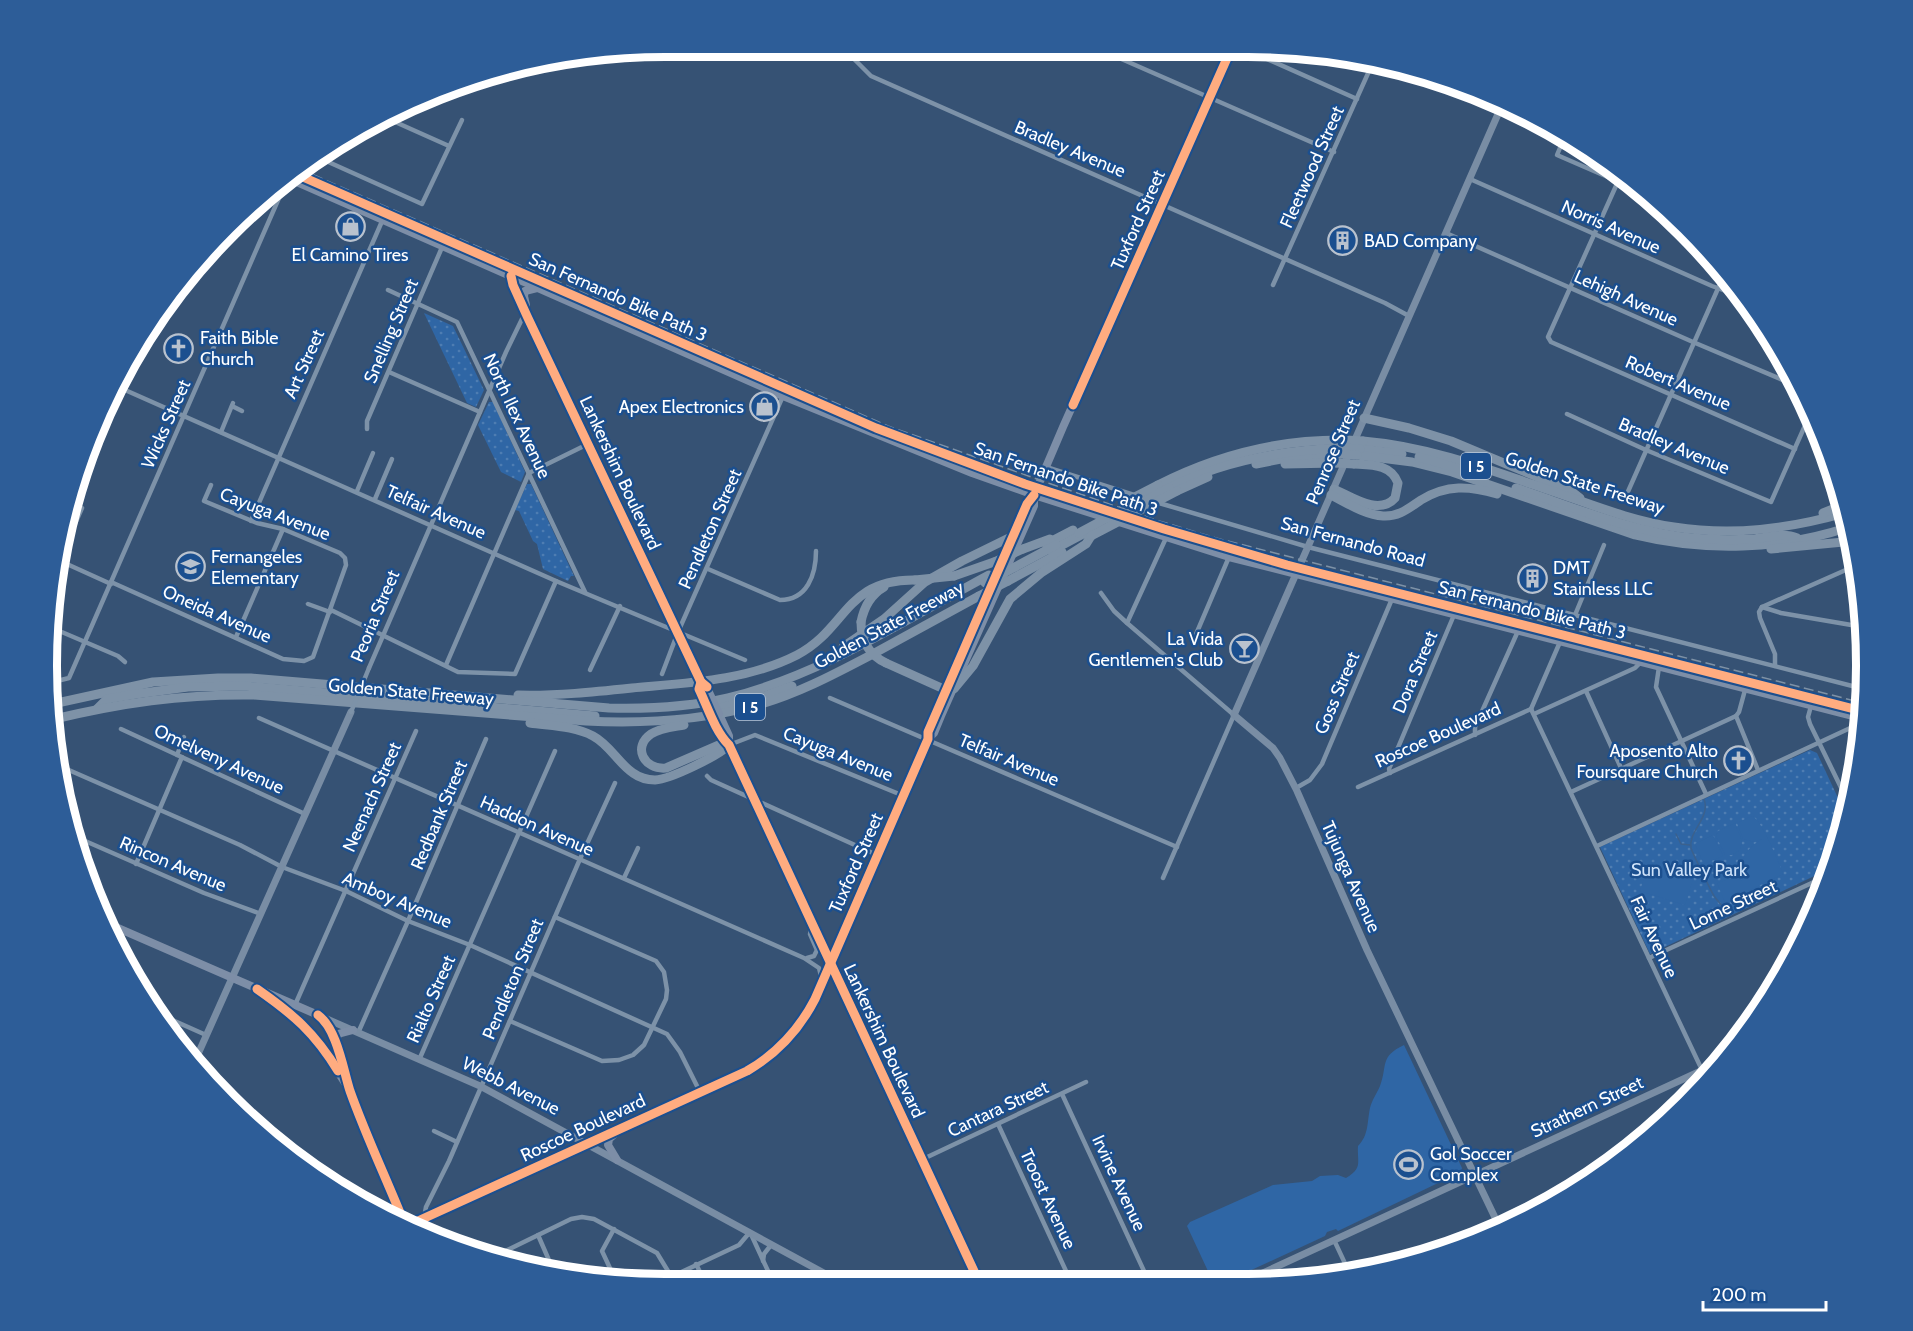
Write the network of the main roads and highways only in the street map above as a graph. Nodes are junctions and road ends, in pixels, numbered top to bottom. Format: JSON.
{"nodes":[{"id":1,"x":1227,"y":57,"type":"edge"},
{"id":2,"x":297,"y":181,"type":"edge"},
{"id":3,"x":511,"y":276,"type":"junction"},
{"id":4,"x":538,"y":288,"type":"junction"},
{"id":5,"x":527,"y":316,"type":"junction"},
{"id":6,"x":1365,"y":418,"type":"road end"},
{"id":7,"x":1341,"y":450,"type":"junction"},
{"id":8,"x":1359,"y":451,"type":"junction"},
{"id":9,"x":1167,"y":488,"type":"junction"},
{"id":10,"x":1035,"y":495,"type":"junction"},
{"id":11,"x":1586,"y":504,"type":"junction"},
{"id":12,"x":1835,"y":508,"type":"edge"},
{"id":13,"x":1566,"y":512,"type":"junction"},
{"id":14,"x":1837,"y":515,"type":"edge"},
{"id":15,"x":1772,"y":529,"type":"junction"},
{"id":16,"x":1840,"y":529,"type":"edge"},
{"id":17,"x":1078,"y":534,"type":"junction"},
{"id":18,"x":1013,"y":536,"type":"junction"},
{"id":19,"x":1802,"y":539,"type":"junction"},
{"id":20,"x":1843,"y":543,"type":"edge"},
{"id":21,"x":1742,"y":546,"type":"junction"},
{"id":22,"x":1013,"y":570,"type":"junction"},
{"id":23,"x":915,"y":580,"type":"junction"},
{"id":24,"x":984,"y":585,"type":"junction"},
{"id":25,"x":966,"y":644,"type":"junction"},
{"id":26,"x":966,"y":661,"type":"junction"},
{"id":27,"x":702,"y":686,"type":"junction"},
{"id":28,"x":950,"y":690,"type":"junction"},
{"id":29,"x":752,"y":691,"type":"junction"},
{"id":30,"x":80,"y":697,"type":"junction"},
{"id":31,"x":489,"y":698,"type":"junction"},
{"id":32,"x":58,"y":703,"type":"edge"},
{"id":33,"x":97,"y":709,"type":"junction"},
{"id":34,"x":79,"y":713,"type":"junction"},
{"id":35,"x":715,"y":715,"type":"junction"},
{"id":36,"x":496,"y":716,"type":"junction"},
{"id":37,"x":1854,"y":716,"type":"edge"},
{"id":38,"x":59,"y":718,"type":"edge"},
{"id":39,"x":60,"y":722,"type":"edge"},
{"id":40,"x":729,"y":745,"type":"junction"},
{"id":41,"x":117,"y":927,"type":"edge"},
{"id":42,"x":830,"y":963,"type":"junction"},
{"id":43,"x":257,"y":989,"type":"junction"},
{"id":44,"x":355,"y":1032,"type":"road end"},
{"id":45,"x":336,"y":1044,"type":"junction"},
{"id":46,"x":770,"y":1057,"type":"joint"},
{"id":47,"x":351,"y":1091,"type":"junction"},
{"id":48,"x":621,"y":1128,"type":"junction"},
{"id":49,"x":617,"y":1160,"type":"road end"},
{"id":50,"x":401,"y":1213,"type":"edge"},
{"id":51,"x":417,"y":1221,"type":"edge"},
{"id":52,"x":975,"y":1274,"type":"edge"}],
"edges":[{"from":1,"to":10,"type":"main road","name":"Tuxford Street"},
{"from":2,"to":3,"type":"main road"},
{"from":3,"to":4,"type":"main road"},
{"from":3,"to":5,"type":"main road","name":"Lankershim Boulevard"},
{"from":4,"to":5,"type":"main road"},
{"from":4,"to":10,"type":"main road"},
{"from":5,"to":27,"type":"main road","name":"Lankershim Boulevard"},
{"from":6,"to":11,"type":"highway"},
{"from":7,"to":8,"type":"highway","name":"Golden State Freeway","number":"I 5","bridge":true},
{"from":7,"to":8,"type":"highway","name":"Golden State Freeway","number":"I 5","bridge":true},
{"from":7,"to":9,"type":"highway","name":"Golden State Freeway","number":"I 5"},
{"from":7,"to":9,"type":"highway","name":"Golden State Freeway","number":"I 5"},
{"from":8,"to":11,"type":"highway","name":"Golden State Freeway","number":"I 5"},
{"from":8,"to":13,"type":"highway","name":"Golden State Freeway","number":"I 5"},
{"from":8,"to":13,"type":"highway"},
{"from":8,"to":15,"type":"highway"},
{"from":8,"to":19,"type":"highway"},
{"from":9,"to":17,"type":"highway","name":"Golden State Freeway","number":"I 5","bridge":true},
{"from":9,"to":17,"type":"highway","name":"Golden State Freeway","number":"I 5","bridge":true},
{"from":10,"to":18,"type":"main road","name":"Tuxford Street"},
{"from":10,"to":26,"type":"main road","name":"Tuxford Street"},
{"from":10,"to":37,"type":"main road"},
{"from":11,"to":15,"type":"highway","name":"Golden State Freeway","number":"I 5"},
{"from":12,"to":15,"type":"highway"},
{"from":13,"to":21,"type":"highway","name":"Golden State Freeway","number":"I 5"},
{"from":14,"to":15,"type":"highway","name":"Golden State Freeway","number":"I 5"},
{"from":16,"to":19,"type":"highway","name":"Golden State Freeway","number":"I 5"},
{"from":17,"to":22,"type":"highway","name":"Golden State Freeway","number":"I 5"},
{"from":17,"to":22,"type":"highway","name":"Golden State Freeway","number":"I 5"},
{"from":17,"to":22,"type":"highway"},
{"from":17,"to":23,"type":"highway","bridge":true},
{"from":17,"to":28,"type":"highway"},
{"from":18,"to":25,"type":"main road","name":"Tuxford Street"},
{"from":18,"to":29,"type":"highway"},
{"from":19,"to":21,"type":"highway","name":"Golden State Freeway","number":"I 5"},
{"from":20,"to":21,"type":"highway"},
{"from":22,"to":24,"type":"highway","name":"Golden State Freeway","number":"I 5","bridge":true},
{"from":22,"to":24,"type":"highway","name":"Golden State Freeway","number":"I 5"},
{"from":23,"to":27,"type":"highway"},
{"from":23,"to":28,"type":"highway","bridge":true},
{"from":24,"to":29,"type":"highway","name":"Golden State Freeway","number":"I 5"},
{"from":24,"to":30,"type":"highway"},
{"from":24,"to":33,"type":"highway"},
{"from":24,"to":35,"type":"highway","name":"Golden State Freeway","number":"I 5"},
{"from":25,"to":26,"type":"main road"},
{"from":25,"to":28,"type":"main road","name":"Tuxford Street"},
{"from":26,"to":28,"type":"main road","name":"Tuxford Street"},
{"from":27,"to":31,"type":"highway"},
{"from":27,"to":40,"type":"main road","name":"Lankershim Boulevard","bridge":true},
{"from":28,"to":42,"type":"main road","name":"Tuxford Street"},
{"from":29,"to":31,"type":"highway","name":"Golden State Freeway","number":"I 5"},
{"from":30,"to":31,"type":"highway","name":"Golden State Freeway","number":"I 5"},
{"from":30,"to":32,"type":"highway","name":"Golden State Freeway","number":"I 5"},
{"from":33,"to":34,"type":"highway","name":"Golden State Freeway","number":"I 5"},
{"from":33,"to":36,"type":"highway","name":"Golden State Freeway","number":"I 5"},
{"from":34,"to":38,"type":"highway","name":"Golden State Freeway","number":"I 5"},
{"from":34,"to":39,"type":"highway"},
{"from":35,"to":36,"type":"highway","name":"Golden State Freeway","number":"I 5"},
{"from":35,"to":40,"type":"highway"},
{"from":36,"to":40,"type":"highway"},
{"from":40,"to":42,"type":"main road","name":"Lankershim Boulevard"},
{"from":41,"to":43,"type":"main road"},
{"from":42,"to":46,"type":"main road","name":"Tuxford Street"},
{"from":42,"to":52,"type":"main road","name":"Lankershim Boulevard"},
{"from":43,"to":45,"type":"main road"},
{"from":43,"to":47,"type":"main road"},
{"from":44,"to":45,"type":"main road"},
{"from":45,"to":47,"type":"main road"},
{"from":46,"to":48,"type":"main road","name":"Roscoe Boulevard"},
{"from":47,"to":50,"type":"main road"},
{"from":48,"to":49,"type":"main road"},
{"from":48,"to":51,"type":"main road","name":"Roscoe Boulevard"}]}
